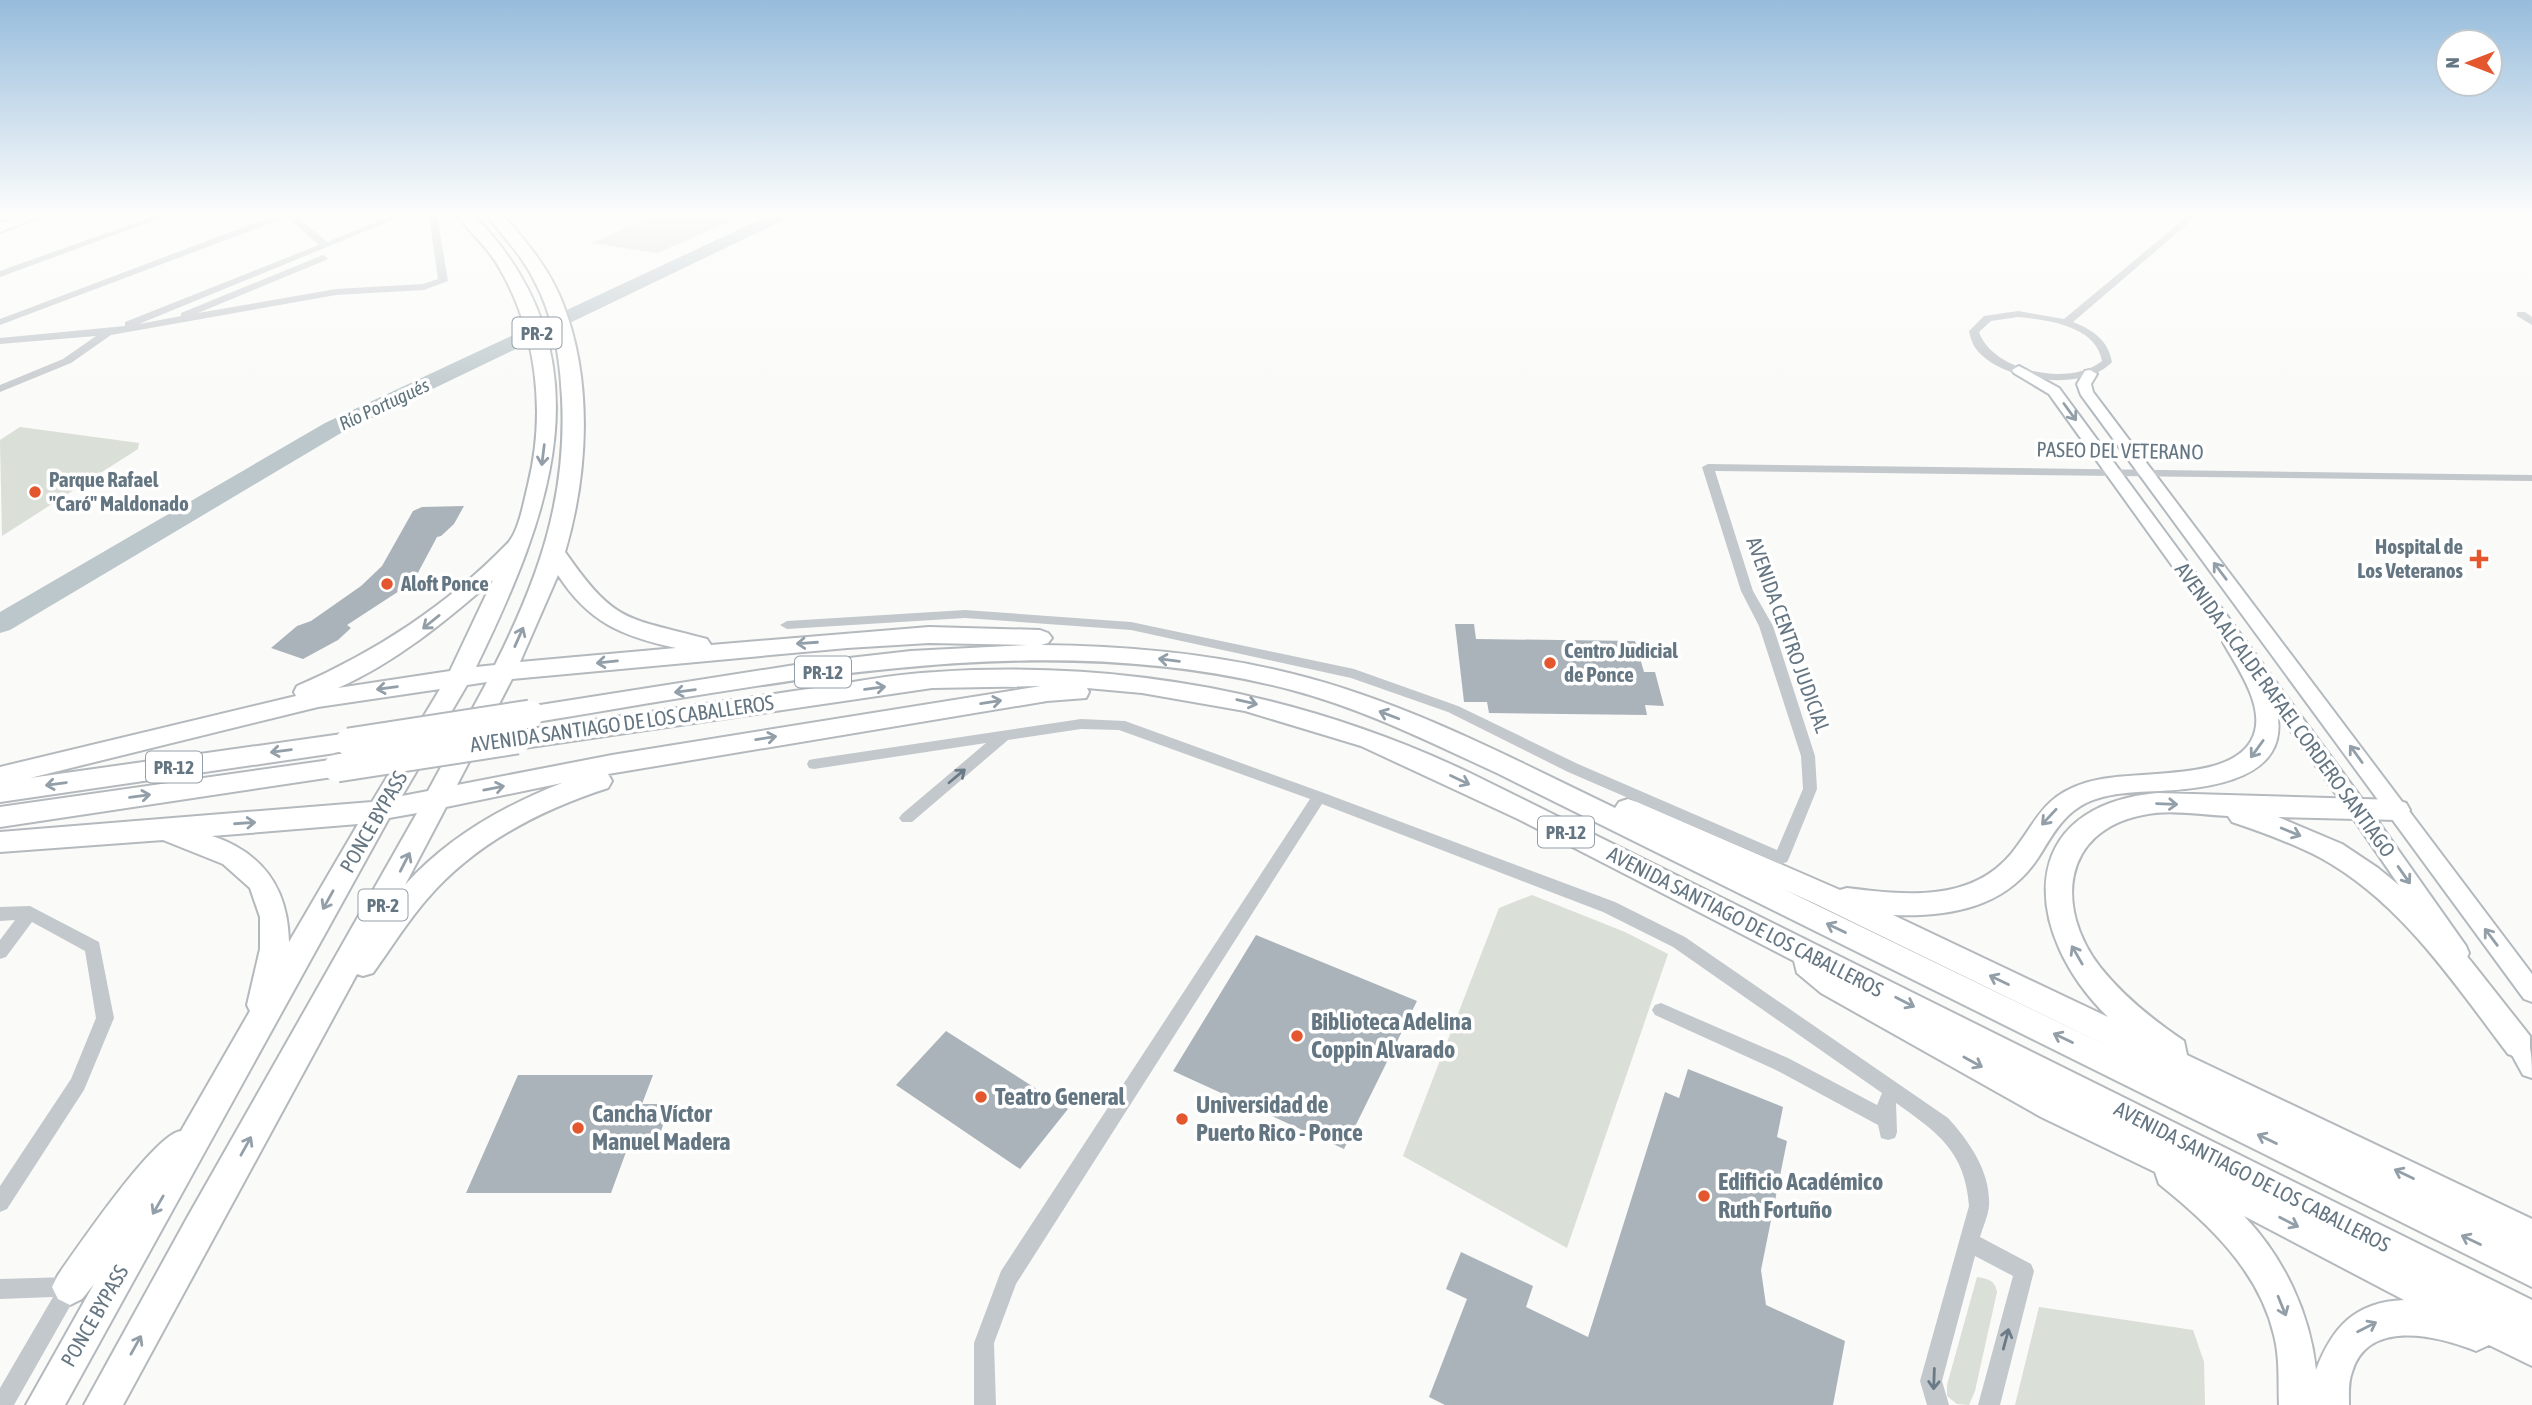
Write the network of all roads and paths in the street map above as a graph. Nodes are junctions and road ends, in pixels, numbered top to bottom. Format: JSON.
{"nodes":[{"id":1,"x":110,"y":281,"type":"edge"},
{"id":2,"x":236,"y":281,"type":"edge"},
{"id":3,"x":267,"y":281,"type":"edge"},
{"id":4,"x":443,"y":281,"type":"edge"},
{"id":5,"x":515,"y":281,"type":"edge"},
{"id":6,"x":545,"y":281,"type":"edge"},
{"id":7,"x":2116,"y":281,"type":"edge"},
{"id":8,"x":2521,"y":314,"type":"dead end"},
{"id":9,"x":0,"y":322,"type":"edge"},
{"id":10,"x":2066,"y":323,"type":"junction"},
{"id":11,"x":2532,"y":323,"type":"edge"},
{"id":12,"x":158,"y":325,"type":"junction"},
{"id":13,"x":108,"y":332,"type":"junction"},
{"id":14,"x":0,"y":341,"type":"edge"},
{"id":15,"x":2019,"y":370,"type":"junction"},
{"id":16,"x":2090,"y":374,"type":"junction"},
{"id":17,"x":0,"y":389,"type":"edge"},
{"id":18,"x":1708,"y":467,"type":"joint"},
{"id":19,"x":2112,"y":470,"type":"junction"},
{"id":20,"x":2144,"y":470,"type":"junction"},
{"id":21,"x":2532,"y":478,"type":"edge"},
{"id":22,"x":519,"y":545,"type":"junction"},
{"id":23,"x":554,"y":553,"type":"junction"},
{"id":24,"x":788,"y":625,"type":"dead end"},
{"id":25,"x":2235,"y":642,"type":"junction"},
{"id":26,"x":723,"y":650,"type":"junction"},
{"id":27,"x":1118,"y":655,"type":"junction"},
{"id":28,"x":503,"y":672,"type":"junction"},
{"id":29,"x":459,"y":678,"type":"junction"},
{"id":30,"x":1214,"y":695,"type":"junction"},
{"id":31,"x":219,"y":723,"type":"junction"},
{"id":32,"x":1007,"y":734,"type":"junction"},
{"id":33,"x":722,"y":746,"type":"junction"},
{"id":34,"x":814,"y":764,"type":"dead end"},
{"id":35,"x":0,"y":776,"type":"edge"},
{"id":36,"x":0,"y":792,"type":"edge"},
{"id":37,"x":1563,"y":793,"type":"junction"},
{"id":38,"x":1319,"y":797,"type":"junction"},
{"id":39,"x":438,"y":799,"type":"junction"},
{"id":40,"x":2203,"y":805,"type":"junction"},
{"id":41,"x":2358,"y":809,"type":"junction"},
{"id":42,"x":380,"y":810,"type":"junction"},
{"id":43,"x":2397,"y":810,"type":"junction"},
{"id":44,"x":0,"y":817,"type":"edge"},
{"id":45,"x":907,"y":818,"type":"dead end"},
{"id":46,"x":153,"y":830,"type":"junction"},
{"id":47,"x":0,"y":842,"type":"edge"},
{"id":48,"x":1826,"y":896,"type":"junction"},
{"id":49,"x":30,"y":913,"type":"junction"},
{"id":50,"x":0,"y":914,"type":"edge"},
{"id":51,"x":1772,"y":935,"type":"junction"},
{"id":52,"x":0,"y":952,"type":"edge"},
{"id":53,"x":2532,"y":992,"type":"edge"},
{"id":54,"x":1661,"y":1010,"type":"dead end"},
{"id":55,"x":258,"y":1028,"type":"junction"},
{"id":56,"x":309,"y":1033,"type":"junction"},
{"id":57,"x":2526,"y":1056,"type":"edge"},
{"id":58,"x":2216,"y":1084,"type":"junction"},
{"id":59,"x":1893,"y":1091,"type":"junction"},
{"id":60,"x":209,"y":1115,"type":"junction"},
{"id":61,"x":2139,"y":1151,"type":"junction"},
{"id":62,"x":0,"y":1203,"type":"edge"},
{"id":63,"x":2532,"y":1236,"type":"edge"},
{"id":64,"x":1969,"y":1242,"type":"junction"},
{"id":65,"x":2532,"y":1270,"type":"edge"},
{"id":66,"x":70,"y":1287,"type":"junction"},
{"id":67,"x":0,"y":1289,"type":"edge"},
{"id":68,"x":2532,"y":1319,"type":"edge"},
{"id":69,"x":2532,"y":1348,"type":"edge"},
{"id":70,"x":2532,"y":1357,"type":"edge"},
{"id":71,"x":2,"y":1405,"type":"edge"},
{"id":72,"x":45,"y":1405,"type":"edge"},
{"id":73,"x":103,"y":1405,"type":"edge"},
{"id":74,"x":985,"y":1405,"type":"edge"},
{"id":75,"x":1938,"y":1405,"type":"edge"},
{"id":76,"x":1989,"y":1405,"type":"edge"},
{"id":77,"x":2298,"y":1405,"type":"edge"},
{"id":78,"x":2330,"y":1405,"type":"edge"}],
"edges":[{"from":1,"to":9,"type":"street"},
{"from":2,"to":13,"type":"street"},
{"from":3,"to":12,"type":"street"},
{"from":4,"to":12,"type":"street"},
{"from":5,"to":22,"type":"highway","name":"PONCE BYPASS","number":"PR-2","one_way":true},
{"from":6,"to":23,"type":"highway","name":"PONCE BYPASS","number":"PR-2"},
{"from":7,"to":10,"type":"street"},
{"from":8,"to":11,"type":"street"},
{"from":10,"to":15,"type":"street"},
{"from":10,"to":16,"type":"street"},
{"from":12,"to":13,"type":"street"},
{"from":13,"to":14,"type":"street"},
{"from":13,"to":17,"type":"street"},
{"from":15,"to":16,"type":"street"},
{"from":15,"to":19,"type":"street","name":"AVENIDA ALCALDE RAFAEL CORDERO SANTIAGO","one_way":true},
{"from":16,"to":20,"type":"street","name":"AVENIDA ALCALDE RAFAEL CORDERO SANTIAGO"},
{"from":18,"to":19,"type":"street","name":"PASEO DEL VETERANO"},
{"from":18,"to":24,"type":"street","name":"AVENIDA CENTRO JUDICIAL"},
{"from":19,"to":20,"type":"street","name":"PASEO DEL VETERANO"},
{"from":19,"to":25,"type":"street","name":"AVENIDA ALCALDE RAFAEL CORDERO SANTIAGO"},
{"from":20,"to":21,"type":"street","name":"PASEO DEL VETERANO"},
{"from":43,"to":20,"type":"street","name":"AVENIDA ALCALDE RAFAEL CORDERO SANTIAGO","one_way":true},
{"from":22,"to":29,"type":"highway","name":"PONCE BYPASS","number":"PR-2"},
{"from":22,"to":31,"type":"highway","one_way":true},
{"from":23,"to":26,"type":"highway"},
{"from":28,"to":23,"type":"highway","name":"PONCE BYPASS","number":"PR-2","one_way":true},
{"from":25,"to":41,"type":"street","name":"AVENIDA ALCALDE RAFAEL CORDERO SANTIAGO"},
{"from":25,"to":48,"type":"highway","one_way":true},
{"from":27,"to":26,"type":"highway","one_way":true},
{"from":26,"to":28,"type":"highway","one_way":true},
{"from":27,"to":36,"type":"highway","name":"AVENIDA SANTIAGO DE LOS CABALLEROS","number":"PR-12","one_way":true,"bridge":true},
{"from":37,"to":27,"type":"highway","name":"AVENIDA SANTIAGO DE LOS CABALLEROS","number":"PR-12","one_way":true},
{"from":28,"to":29,"type":"highway"},
{"from":28,"to":39,"type":"highway","name":"PONCE BYPASS","number":"PR-2"},
{"from":29,"to":31,"type":"highway","one_way":true},
{"from":29,"to":42,"type":"highway","name":"PONCE BYPASS","number":"PR-2"},
{"from":33,"to":30,"type":"highway","one_way":true},
{"from":44,"to":30,"type":"highway","name":"AVENIDA SANTIAGO DE LOS CABALLEROS","number":"PR-12","one_way":true,"bridge":true},
{"from":30,"to":51,"type":"highway","name":"AVENIDA SANTIAGO DE LOS CABALLEROS","number":"PR-12","one_way":true},
{"from":31,"to":35,"type":"highway"},
{"from":32,"to":34,"type":"street"},
{"from":32,"to":38,"type":"street"},
{"from":45,"to":32,"type":"street","one_way":true},
{"from":39,"to":33,"type":"highway","one_way":true},
{"from":33,"to":56,"type":"highway"},
{"from":37,"to":48,"type":"highway"},
{"from":65,"to":37,"type":"highway","name":"AVENIDA SANTIAGO DE LOS CABALLEROS","number":"PR-12","one_way":true},
{"from":38,"to":59,"type":"street"},
{"from":38,"to":74,"type":"street"},
{"from":39,"to":42,"type":"highway"},
{"from":56,"to":39,"type":"highway","name":"PONCE BYPASS","number":"PR-2","one_way":true},
{"from":40,"to":41,"type":"highway"},
{"from":40,"to":57,"type":"highway","one_way":true},
{"from":58,"to":40,"type":"highway","one_way":true},
{"from":41,"to":43,"type":"highway"},
{"from":41,"to":57,"type":"street","name":"AVENIDA ALCALDE RAFAEL CORDERO SANTIAGO","one_way":true},
{"from":46,"to":42,"type":"highway","one_way":true},
{"from":42,"to":55,"type":"highway","name":"PONCE BYPASS","number":"PR-2","one_way":true},
{"from":53,"to":43,"type":"street","name":"AVENIDA ALCALDE RAFAEL CORDERO SANTIAGO","one_way":true},
{"from":46,"to":47,"type":"highway"},
{"from":46,"to":55,"type":"highway"},
{"from":58,"to":48,"type":"highway","one_way":true},
{"from":49,"to":50,"type":"street"},
{"from":49,"to":52,"type":"street"},
{"from":49,"to":62,"type":"street"},
{"from":51,"to":61,"type":"highway","one_way":true},
{"from":51,"to":68,"type":"highway","name":"AVENIDA SANTIAGO DE LOS CABALLEROS","number":"PR-12","one_way":true},
{"from":54,"to":59,"type":"street"},
{"from":55,"to":60,"type":"highway","name":"PONCE BYPASS","number":"PR-2"},
{"from":73,"to":56,"type":"highway","name":"PONCE BYPASS","number":"PR-2","one_way":true},
{"from":63,"to":58,"type":"highway","one_way":true},
{"from":59,"to":64,"type":"street"},
{"from":60,"to":66,"type":"highway"},
{"from":60,"to":72,"type":"highway","name":"PONCE BYPASS","number":"PR-2","one_way":true},
{"from":61,"to":69,"type":"highway","one_way":true},
{"from":61,"to":77,"type":"highway","one_way":true},
{"from":64,"to":75,"type":"street","one_way":true},
{"from":76,"to":64,"type":"street","one_way":true},
{"from":66,"to":67,"type":"street"},
{"from":66,"to":71,"type":"street"},
{"from":78,"to":70,"type":"highway","one_way":true}]}
